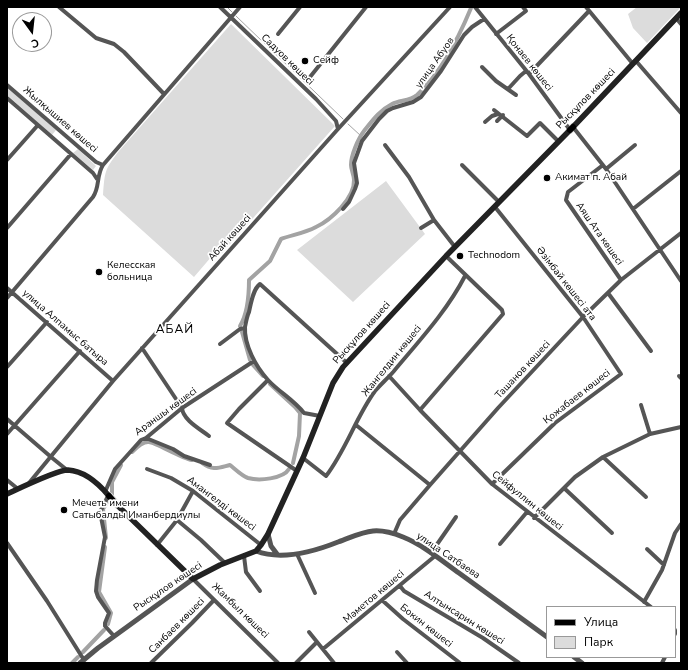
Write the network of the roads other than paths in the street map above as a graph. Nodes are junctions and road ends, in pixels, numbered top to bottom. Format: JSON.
{"nodes":[{"id":1,"x":59,"y":7,"type":"edge"},
{"id":2,"x":220,"y":7,"type":"edge"},
{"id":3,"x":240,"y":7,"type":"edge"},
{"id":4,"x":300,"y":7,"type":"edge"},
{"id":5,"x":366,"y":7,"type":"edge"},
{"id":6,"x":450,"y":7,"type":"edge"},
{"id":7,"x":475,"y":7,"type":"edge"},
{"id":8,"x":523,"y":7,"type":"edge"},
{"id":9,"x":586,"y":7,"type":"edge"},
{"id":10,"x":589,"y":11,"type":"junction"},
{"id":11,"x":681,"y":13,"type":"edge"},
{"id":12,"x":230,"y":18,"type":"junction"},
{"id":13,"x":676,"y":18,"type":"junction"},
{"id":14,"x":484,"y":19,"type":"junction"},
{"id":15,"x":681,"y":24,"type":"edge"},
{"id":16,"x":278,"y":34,"type":"dead end"},
{"id":17,"x":496,"y":34,"type":"junction"},
{"id":18,"x":634,"y":63,"type":"junction"},
{"id":19,"x":482,"y":67,"type":"dead end"},
{"id":20,"x":526,"y":70,"type":"junction"},
{"id":21,"x":529,"y":74,"type":"junction"},
{"id":22,"x":310,"y":77,"type":"dead end"},
{"id":23,"x":7,"y":85,"type":"edge"},
{"id":24,"x":508,"y":89,"type":"junction"},
{"id":25,"x":164,"y":94,"type":"junction"},
{"id":26,"x":516,"y":95,"type":"dead end"},
{"id":27,"x":7,"y":98,"type":"edge"},
{"id":28,"x":494,"y":110,"type":"dead end"},
{"id":29,"x":681,"y":113,"type":"edge"},
{"id":30,"x":500,"y":115,"type":"junction"},
{"id":31,"x":497,"y":121,"type":"dead end"},
{"id":32,"x":485,"y":122,"type":"dead end"},
{"id":33,"x":38,"y":125,"type":"junction"},
{"id":34,"x":571,"y":128,"type":"junction"},
{"id":35,"x":338,"y":129,"type":"junction"},
{"id":36,"x":558,"y":141,"type":"junction"},
{"id":37,"x":385,"y":145,"type":"dead end"},
{"id":38,"x":635,"y":145,"type":"dead end"},
{"id":39,"x":71,"y":154,"type":"junction"},
{"id":40,"x":7,"y":160,"type":"edge"},
{"id":41,"x":103,"y":165,"type":"junction"},
{"id":42,"x":462,"y":165,"type":"dead end"},
{"id":43,"x":603,"y":165,"type":"junction"},
{"id":44,"x":606,"y":169,"type":"junction"},
{"id":45,"x":100,"y":170,"type":"junction"},
{"id":46,"x":91,"y":171,"type":"junction"},
{"id":47,"x":681,"y":171,"type":"edge"},
{"id":48,"x":97,"y":179,"type":"junction"},
{"id":49,"x":499,"y":202,"type":"junction"},
{"id":50,"x":495,"y":207,"type":"junction"},
{"id":51,"x":343,"y":209,"type":"dead end"},
{"id":52,"x":633,"y":209,"type":"junction"},
{"id":53,"x":434,"y":220,"type":"junction"},
{"id":54,"x":7,"y":228,"type":"edge"},
{"id":55,"x":421,"y":228,"type":"dead end"},
{"id":56,"x":681,"y":233,"type":"edge"},
{"id":57,"x":455,"y":247,"type":"junction"},
{"id":58,"x":660,"y":249,"type":"junction"},
{"id":59,"x":446,"y":256,"type":"junction"},
{"id":60,"x":465,"y":276,"type":"junction"},
{"id":61,"x":622,"y":280,"type":"junction"},
{"id":62,"x":681,"y":282,"type":"edge"},
{"id":63,"x":7,"y":288,"type":"edge"},
{"id":64,"x":12,"y":292,"type":"junction"},
{"id":65,"x":608,"y":293,"type":"junction"},
{"id":66,"x":7,"y":298,"type":"edge"},
{"id":67,"x":583,"y":317,"type":"junction"},
{"id":68,"x":47,"y":322,"type":"junction"},
{"id":69,"x":245,"y":328,"type":"junction"},
{"id":70,"x":220,"y":344,"type":"dead end"},
{"id":71,"x":142,"y":348,"type":"junction"},
{"id":72,"x":80,"y":351,"type":"junction"},
{"id":73,"x":652,"y":351,"type":"dead end"},
{"id":74,"x":254,"y":361,"type":"junction"},
{"id":75,"x":347,"y":363,"type":"junction"},
{"id":76,"x":7,"y":367,"type":"edge"},
{"id":77,"x":106,"y":368,"type":"dead end"},
{"id":78,"x":103,"y":372,"type":"junction"},
{"id":79,"x":621,"y":374,"type":"joint"},
{"id":80,"x":389,"y":376,"type":"junction"},
{"id":81,"x":268,"y":380,"type":"junction"},
{"id":82,"x":113,"y":381,"type":"junction"},
{"id":83,"x":642,"y":405,"type":"dead end"},
{"id":84,"x":182,"y":408,"type":"junction"},
{"id":85,"x":420,"y":410,"type":"junction"},
{"id":86,"x":320,"y":416,"type":"junction"},
{"id":87,"x":7,"y":418,"type":"edge"},
{"id":88,"x":356,"y":425,"type":"junction"},
{"id":89,"x":15,"y":426,"type":"junction"},
{"id":90,"x":681,"y":428,"type":"edge"},
{"id":91,"x":7,"y":434,"type":"edge"},
{"id":92,"x":650,"y":434,"type":"junction"},
{"id":93,"x":209,"y":436,"type":"dead end"},
{"id":94,"x":146,"y":438,"type":"junction"},
{"id":95,"x":460,"y":451,"type":"junction"},
{"id":96,"x":603,"y":456,"type":"junction"},
{"id":97,"x":51,"y":457,"type":"junction"},
{"id":98,"x":304,"y":458,"type":"junction"},
{"id":99,"x":210,"y":465,"type":"dead end"},
{"id":100,"x":148,"y":468,"type":"dead end"},
{"id":101,"x":67,"y":470,"type":"junction"},
{"id":102,"x":297,"y":471,"type":"junction"},
{"id":103,"x":7,"y":480,"type":"edge"},
{"id":104,"x":492,"y":484,"type":"junction"},
{"id":105,"x":27,"y":485,"type":"junction"},
{"id":106,"x":430,"y":486,"type":"junction"},
{"id":107,"x":564,"y":488,"type":"junction"},
{"id":108,"x":18,"y":489,"type":"junction"},
{"id":109,"x":193,"y":491,"type":"junction"},
{"id":110,"x":7,"y":494,"type":"edge"},
{"id":111,"x":107,"y":495,"type":"junction"},
{"id":112,"x":646,"y":497,"type":"dead end"},
{"id":113,"x":116,"y":504,"type":"joint"},
{"id":114,"x":527,"y":512,"type":"junction"},
{"id":115,"x":456,"y":517,"type":"dead end"},
{"id":116,"x":534,"y":518,"type":"junction"},
{"id":117,"x":177,"y":520,"type":"junction"},
{"id":118,"x":681,"y":524,"type":"edge"},
{"id":119,"x":612,"y":533,"type":"dead end"},
{"id":120,"x":268,"y":534,"type":"junction"},
{"id":121,"x":394,"y":534,"type":"junction"},
{"id":122,"x":7,"y":544,"type":"edge"},
{"id":123,"x":500,"y":544,"type":"dead end"},
{"id":124,"x":157,"y":545,"type":"junction"},
{"id":125,"x":262,"y":545,"type":"junction"},
{"id":126,"x":647,"y":549,"type":"dead end"},
{"id":127,"x":256,"y":551,"type":"junction"},
{"id":128,"x":277,"y":554,"type":"junction"},
{"id":129,"x":297,"y":554,"type":"junction"},
{"id":130,"x":433,"y":555,"type":"junction"},
{"id":131,"x":244,"y":556,"type":"junction"},
{"id":132,"x":225,"y":563,"type":"junction"},
{"id":133,"x":664,"y":565,"type":"junction"},
{"id":134,"x":193,"y":579,"type":"junction"},
{"id":135,"x":400,"y":586,"type":"junction"},
{"id":136,"x":260,"y":591,"type":"dead end"},
{"id":137,"x":315,"y":593,"type":"dead end"},
{"id":138,"x":214,"y":600,"type":"junction"},
{"id":139,"x":382,"y":601,"type":"junction"},
{"id":140,"x":644,"y":602,"type":"junction"},
{"id":141,"x":649,"y":606,"type":"edge"},
{"id":142,"x":308,"y":632,"type":"dead end"},
{"id":143,"x":114,"y":636,"type":"junction"},
{"id":144,"x":546,"y":636,"type":"edge"},
{"id":145,"x":317,"y":642,"type":"junction"},
{"id":146,"x":323,"y":649,"type":"junction"},
{"id":147,"x":397,"y":652,"type":"dead end"},
{"id":148,"x":82,"y":661,"type":"edge"},
{"id":149,"x":151,"y":663,"type":"edge"},
{"id":150,"x":278,"y":663,"type":"edge"},
{"id":151,"x":296,"y":663,"type":"edge"},
{"id":152,"x":334,"y":663,"type":"edge"},
{"id":153,"x":407,"y":663,"type":"edge"},
{"id":154,"x":460,"y":663,"type":"edge"},
{"id":155,"x":519,"y":663,"type":"edge"}],
"edges":[{"from":1,"to":25,"type":"street"},
{"from":2,"to":12,"type":"street","name":"Садуов көшесі"},
{"from":3,"to":12,"type":"street"},
{"from":4,"to":16,"type":"street"},
{"from":5,"to":22,"type":"street"},
{"from":6,"to":35,"type":"street","name":"Абай көшесі"},
{"from":7,"to":14,"type":"street","name":"Қонаев көшесі"},
{"from":8,"to":17,"type":"street"},
{"from":9,"to":10,"type":"street"},
{"from":10,"to":18,"type":"street"},
{"from":10,"to":21,"type":"street"},
{"from":11,"to":13,"type":"main road","name":"Рысқұлов көшесі"},
{"from":12,"to":25,"type":"street"},
{"from":12,"to":35,"type":"street","name":"Садуов көшесі"},
{"from":13,"to":15,"type":"street"},
{"from":13,"to":18,"type":"main road","name":"Рысқұлов көшесі"},
{"from":14,"to":17,"type":"street","name":"Қонаев көшесі"},
{"from":14,"to":51,"type":"street","name":"улица Абуов"},
{"from":17,"to":20,"type":"street","name":"Қонаев көшесі"},
{"from":18,"to":29,"type":"street"},
{"from":18,"to":34,"type":"main road","name":"Рысқұлов көшесі"},
{"from":19,"to":24,"type":"street"},
{"from":20,"to":21,"type":"street","name":"Қонаев көшесі"},
{"from":20,"to":24,"type":"street"},
{"from":21,"to":34,"type":"street","name":"Қонаев көшесі"},
{"from":23,"to":41,"type":"street","name":"Жылқышиев көшесі"},
{"from":24,"to":26,"type":"street"},
{"from":25,"to":41,"type":"street"},
{"from":27,"to":33,"type":"street","name":"Жылқышиев көшесі"},
{"from":28,"to":30,"type":"street"},
{"from":30,"to":31,"type":"street"},
{"from":30,"to":32,"type":"street"},
{"from":30,"to":36,"type":"street"},
{"from":33,"to":39,"type":"street","name":"Жылқышиев көшесі"},
{"from":33,"to":40,"type":"street"},
{"from":34,"to":36,"type":"main road","name":"Рысқұлов көшесі"},
{"from":34,"to":43,"type":"street","name":"Қонаев көшесі"},
{"from":35,"to":71,"type":"street","name":"Абай көшесі"},
{"from":36,"to":49,"type":"main road","name":"Рысқұлов көшесі"},
{"from":37,"to":53,"type":"street"},
{"from":38,"to":44,"type":"street"},
{"from":39,"to":46,"type":"street","name":"Жылқышиев көшесі"},
{"from":39,"to":54,"type":"street"},
{"from":41,"to":45,"type":"street"},
{"from":42,"to":49,"type":"street"},
{"from":43,"to":44,"type":"street","name":"Қонаев көшесі"},
{"from":43,"to":61,"type":"street","name":"Аяш Ата көшесі"},
{"from":44,"to":52,"type":"street","name":"Қонаев көшесі"},
{"from":45,"to":46,"type":"street"},
{"from":45,"to":48,"type":"street"},
{"from":46,"to":48,"type":"street","name":"Жылқышиев көшесі"},
{"from":47,"to":52,"type":"street"},
{"from":48,"to":64,"type":"street"},
{"from":49,"to":50,"type":"main road","name":"Рысқұлов көшесі"},
{"from":50,"to":57,"type":"main road","name":"Рысқұлов көшесі"},
{"from":50,"to":67,"type":"street","name":"Әзімбай көшесі ата"},
{"from":52,"to":58,"type":"street","name":"Қонаев көшесі"},
{"from":53,"to":55,"type":"street"},
{"from":53,"to":57,"type":"street"},
{"from":56,"to":58,"type":"street","name":"Ташанов көшесі"},
{"from":57,"to":59,"type":"main road","name":"Рысқұлов көшесі"},
{"from":58,"to":61,"type":"street","name":"Ташанов көшесі"},
{"from":58,"to":62,"type":"street","name":"Қонаев көшесі"},
{"from":59,"to":60,"type":"street"},
{"from":59,"to":75,"type":"main road","name":"Рысқұлов көшесі"},
{"from":60,"to":80,"type":"street","name":"Жангелдин көшесі"},
{"from":60,"to":85,"type":"street"},
{"from":61,"to":65,"type":"street","name":"Ташанов көшесі"},
{"from":63,"to":64,"type":"street","name":"улица Алпамыс батыра"},
{"from":64,"to":66,"type":"street"},
{"from":64,"to":68,"type":"street","name":"улица Алпамыс батыра"},
{"from":65,"to":67,"type":"street","name":"Ташанов көшесі"},
{"from":65,"to":73,"type":"street"},
{"from":67,"to":79,"type":"street","name":"Әзімбай көшесі ата"},
{"from":67,"to":95,"type":"street","name":"Ташанов көшесі"},
{"from":68,"to":72,"type":"street","name":"улица Алпамыс батыра"},
{"from":68,"to":76,"type":"street"},
{"from":69,"to":70,"type":"street"},
{"from":69,"to":74,"type":"street"},
{"from":69,"to":75,"type":"street"},
{"from":71,"to":82,"type":"street","name":"Абай көшесі"},
{"from":71,"to":84,"type":"street"},
{"from":72,"to":78,"type":"street","name":"улица Алпамыс батыра"},
{"from":72,"to":89,"type":"street"},
{"from":74,"to":81,"type":"street"},
{"from":74,"to":84,"type":"street","name":"Араншы көшесі"},
{"from":75,"to":86,"type":"main road","name":"Рысқұлов көшесі"},
{"from":77,"to":78,"type":"street"},
{"from":78,"to":82,"type":"street","name":"улица Алпамыс батыра"},
{"from":79,"to":104,"type":"street","name":"Қожабаев көшесі"},
{"from":80,"to":85,"type":"street","name":"Сейфуллин көшесі"},
{"from":80,"to":88,"type":"street","name":"Жангелдин көшесі"},
{"from":81,"to":86,"type":"street"},
{"from":81,"to":102,"type":"street"},
{"from":82,"to":97,"type":"street","name":"Абай көшесі"},
{"from":83,"to":92,"type":"street"},
{"from":84,"to":93,"type":"street"},
{"from":84,"to":94,"type":"street","name":"Араншы көшесі"},
{"from":85,"to":95,"type":"street","name":"Сейфуллин көшесі"},
{"from":86,"to":98,"type":"main road","name":"Рысқұлов көшесі"},
{"from":87,"to":89,"type":"street","name":"Жамбыл көшесі"},
{"from":88,"to":98,"type":"street","name":"Жангелдин көшесі"},
{"from":88,"to":106,"type":"street"},
{"from":89,"to":91,"type":"street"},
{"from":89,"to":97,"type":"street","name":"Жамбыл көшесі"},
{"from":90,"to":92,"type":"street"},
{"from":92,"to":96,"type":"street"},
{"from":94,"to":99,"type":"street"},
{"from":94,"to":111,"type":"street","name":"Араншы көшесі"},
{"from":95,"to":104,"type":"street","name":"Сейфуллин көшесі"},
{"from":95,"to":106,"type":"street","name":"Ташанов көшесі"},
{"from":96,"to":107,"type":"street"},
{"from":96,"to":112,"type":"street"},
{"from":97,"to":101,"type":"street","name":"Жамбыл көшесі"},
{"from":97,"to":105,"type":"street","name":"Абай көшесі"},
{"from":98,"to":102,"type":"main road","name":"Рысқұлов көшесі"},
{"from":100,"to":109,"type":"street","name":"Амангелді көшесі"},
{"from":101,"to":105,"type":"main road"},
{"from":101,"to":111,"type":"main road","name":"Жамбыл көшесі"},
{"from":102,"to":120,"type":"main road","name":"Рысқұлов көшесі"},
{"from":103,"to":108,"type":"street"},
{"from":104,"to":114,"type":"street","name":"Сейфуллин көшесі"},
{"from":105,"to":108,"type":"main road"},
{"from":106,"to":121,"type":"street","name":"Ташанов көшесі"},
{"from":107,"to":116,"type":"street"},
{"from":107,"to":119,"type":"street"},
{"from":108,"to":110,"type":"main road"},
{"from":109,"to":117,"type":"street"},
{"from":109,"to":125,"type":"street","name":"Амангелді көшесі"},
{"from":111,"to":113,"type":"main road","name":"Жамбыл көшесі"},
{"from":111,"to":143,"type":"street","name":"Араншы көшесі"},
{"from":113,"to":124,"type":"main road","name":"Жамбыл көшесі"},
{"from":114,"to":116,"type":"street","name":"Сейфуллин көшесі"},
{"from":114,"to":123,"type":"street"},
{"from":115,"to":130,"type":"street","name":"Мәметов көшесі"},
{"from":116,"to":140,"type":"street","name":"Сейфуллин көшесі"},
{"from":117,"to":124,"type":"street"},
{"from":117,"to":132,"type":"street"},
{"from":118,"to":133,"type":"street"},
{"from":120,"to":125,"type":"main road","name":"Рысқұлов көшесі"},
{"from":120,"to":128,"type":"street"},
{"from":121,"to":129,"type":"street","name":"улица Сатбаева"},
{"from":121,"to":130,"type":"street","name":"улица Сатбаева"},
{"from":122,"to":148,"type":"street"},
{"from":124,"to":134,"type":"main road","name":"Жамбыл көшесі"},
{"from":125,"to":127,"type":"main road","name":"Рысқұлов көшесі"},
{"from":126,"to":133,"type":"street"},
{"from":127,"to":128,"type":"street","name":"улица Сатбаева"},
{"from":127,"to":131,"type":"main road","name":"Рысқұлов көшесі"},
{"from":128,"to":129,"type":"street","name":"улица Сатбаева"},
{"from":129,"to":137,"type":"street"},
{"from":130,"to":135,"type":"street","name":"Мәметов көшесі"},
{"from":130,"to":144,"type":"street","name":"улица Сатбаева"},
{"from":131,"to":132,"type":"main road","name":"Рысқұлов көшесі"},
{"from":131,"to":136,"type":"street"},
{"from":132,"to":134,"type":"main road","name":"Рысқұлов көшесі"},
{"from":133,"to":140,"type":"street"},
{"from":134,"to":138,"type":"street","name":"Жамбыл көшесі"},
{"from":134,"to":143,"type":"street","name":"Рысқұлов көшесі"},
{"from":135,"to":139,"type":"street","name":"Мәметов көшесі"},
{"from":135,"to":155,"type":"street","name":"Алтынсарин көшесі"},
{"from":138,"to":149,"type":"street","name":"Санбаев көшесі"},
{"from":138,"to":150,"type":"street","name":"Жамбыл көшесі"},
{"from":139,"to":146,"type":"street","name":"Мәметов көшесі"},
{"from":139,"to":154,"type":"street","name":"Бокин көшесі"},
{"from":140,"to":141,"type":"street","name":"Сейфуллин көшесі"},
{"from":142,"to":145,"type":"street"},
{"from":143,"to":148,"type":"street","name":"Рысқұлов көшесі"},
{"from":145,"to":146,"type":"street"},
{"from":145,"to":151,"type":"street"},
{"from":146,"to":152,"type":"street"},
{"from":147,"to":153,"type":"street"}]}
